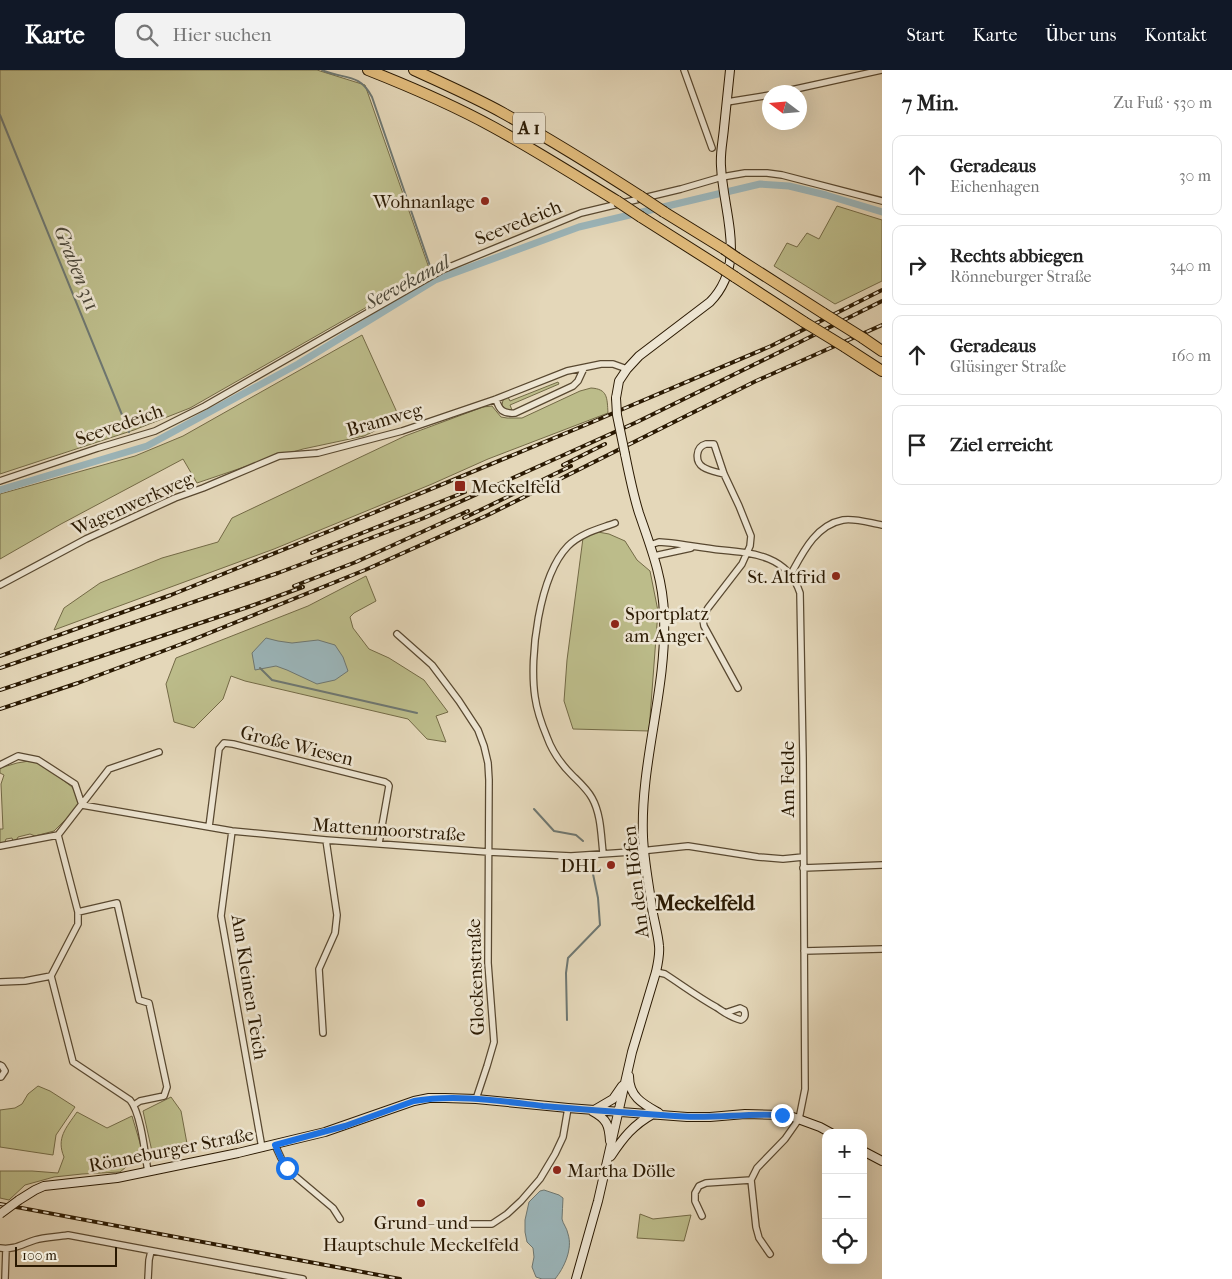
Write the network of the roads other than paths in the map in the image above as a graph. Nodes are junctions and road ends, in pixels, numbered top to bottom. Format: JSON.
{"nodes":[{"id":1,"x":368,"y":70,"type":"edge"},
{"id":2,"x":414,"y":70,"type":"edge"},
{"id":3,"x":684,"y":70,"type":"edge"},
{"id":4,"x":730,"y":70,"type":"edge"},
{"id":5,"x":882,"y":70,"type":"edge"},
{"id":6,"x":807,"y":86,"type":"edge"},
{"id":7,"x":762,"y":96,"type":"edge"},
{"id":8,"x":726,"y":102,"type":"junction"},
{"id":9,"x":712,"y":148,"type":"dead end"},
{"id":10,"x":722,"y":177,"type":"junction"},
{"id":11,"x":882,"y":201,"type":"edge"},
{"id":12,"x":882,"y":351,"type":"edge"},
{"id":13,"x":584,"y":368,"type":"junction"},
{"id":14,"x":626,"y":369,"type":"junction"},
{"id":15,"x":882,"y":371,"type":"edge"},
{"id":16,"x":496,"y":399,"type":"junction"},
{"id":17,"x":279,"y":456,"type":"joint"},
{"id":18,"x":724,"y":474,"type":"junction"},
{"id":19,"x":0,"y":481,"type":"edge"},
{"id":20,"x":615,"y":523,"type":"dead end"},
{"id":21,"x":882,"y":525,"type":"edge"},
{"id":22,"x":650,"y":544,"type":"junction"},
{"id":23,"x":696,"y":547,"type":"junction"},
{"id":24,"x":748,"y":553,"type":"junction"},
{"id":25,"x":654,"y":556,"type":"junction"},
{"id":26,"x":791,"y":574,"type":"junction"},
{"id":27,"x":0,"y":585,"type":"edge"},
{"id":28,"x":397,"y":634,"type":"dead end"},
{"id":29,"x":738,"y":688,"type":"dead end"},
{"id":30,"x":159,"y":752,"type":"dead end"},
{"id":31,"x":0,"y":765,"type":"edge"},
{"id":32,"x":82,"y":805,"type":"junction"},
{"id":33,"x":209,"y":827,"type":"junction"},
{"id":34,"x":232,"y":831,"type":"junction"},
{"id":35,"x":58,"y":835,"type":"junction"},
{"id":36,"x":326,"y":840,"type":"junction"},
{"id":37,"x":379,"y":843,"type":"junction"},
{"id":38,"x":0,"y":846,"type":"edge"},
{"id":39,"x":645,"y":851,"type":"junction"},
{"id":40,"x":488,"y":852,"type":"junction"},
{"id":41,"x":603,"y":853,"type":"junction"},
{"id":42,"x":803,"y":858,"type":"junction"},
{"id":43,"x":882,"y":866,"type":"edge"},
{"id":44,"x":803,"y":868,"type":"junction"},
{"id":45,"x":78,"y":912,"type":"junction"},
{"id":46,"x":882,"y":948,"type":"edge"},
{"id":47,"x":804,"y":951,"type":"junction"},
{"id":48,"x":656,"y":972,"type":"junction"},
{"id":49,"x":51,"y":976,"type":"junction"},
{"id":50,"x":0,"y":982,"type":"edge"},
{"id":51,"x":725,"y":1013,"type":"dead end"},
{"id":52,"x":323,"y":1033,"type":"dead end"},
{"id":53,"x":0,"y":1065,"type":"edge"},
{"id":54,"x":628,"y":1067,"type":"junction"},
{"id":55,"x":0,"y":1077,"type":"edge"},
{"id":56,"x":626,"y":1077,"type":"junction"},
{"id":57,"x":476,"y":1099,"type":"junction"},
{"id":58,"x":134,"y":1105,"type":"junction"},
{"id":59,"x":568,"y":1108,"type":"junction"},
{"id":60,"x":593,"y":1110,"type":"junction"},
{"id":61,"x":619,"y":1112,"type":"junction"},
{"id":62,"x":653,"y":1114,"type":"junction"},
{"id":63,"x":662,"y":1115,"type":"junction"},
{"id":64,"x":799,"y":1119,"type":"junction"},
{"id":65,"x":824,"y":1129,"type":"edge"},
{"id":66,"x":275,"y":1145,"type":"junction"},
{"id":67,"x":262,"y":1148,"type":"junction"},
{"id":68,"x":610,"y":1149,"type":"junction"},
{"id":69,"x":867,"y":1153,"type":"edge"},
{"id":70,"x":608,"y":1160,"type":"junction"},
{"id":71,"x":882,"y":1161,"type":"edge"},
{"id":72,"x":148,"y":1172,"type":"junction"},
{"id":73,"x":751,"y":1180,"type":"junction"},
{"id":74,"x":0,"y":1214,"type":"edge"},
{"id":75,"x":702,"y":1216,"type":"dead end"},
{"id":76,"x":340,"y":1219,"type":"dead end"},
{"id":77,"x":464,"y":1224,"type":"dead end"},
{"id":78,"x":3,"y":1248,"type":"edge"},
{"id":79,"x":151,"y":1251,"type":"junction"},
{"id":80,"x":770,"y":1254,"type":"dead end"},
{"id":81,"x":5,"y":1279,"type":"edge"},
{"id":82,"x":148,"y":1279,"type":"edge"},
{"id":83,"x":303,"y":1279,"type":"edge"},
{"id":84,"x":576,"y":1279,"type":"edge"}],
"edges":[{"from":1,"to":15,"type":"highway","number":"A 1","bridge":true},
{"from":2,"to":12,"type":"highway","number":"A 1","bridge":true},
{"from":3,"to":9,"type":"street"},
{"from":4,"to":8,"type":"street"},
{"from":5,"to":6,"type":"street"},
{"from":7,"to":8,"type":"street"},
{"from":8,"to":10,"type":"street"},
{"from":10,"to":11,"type":"street","name":"Seevedeich"},
{"from":10,"to":14,"type":"street"},
{"from":10,"to":19,"type":"street","name":"Seevedeich"},
{"from":13,"to":14,"type":"street","name":"Bramweg"},
{"from":13,"to":16,"type":"street","name":"Bramweg"},
{"from":13,"to":16,"type":"street"},
{"from":14,"to":22,"type":"street","name":"An den Höfen","bridge":true},
{"from":16,"to":17,"type":"street","name":"Bramweg"},
{"from":17,"to":27,"type":"street","name":"Wagenwerkweg"},
{"from":18,"to":18,"type":"street"},
{"from":18,"to":24,"type":"street"},
{"from":20,"to":41,"type":"street"},
{"from":21,"to":26,"type":"street"},
{"from":22,"to":23,"type":"street"},
{"from":22,"to":25,"type":"street","name":"An den Höfen"},
{"from":23,"to":24,"type":"street"},
{"from":23,"to":25,"type":"street"},
{"from":24,"to":26,"type":"street"},
{"from":24,"to":29,"type":"street"},
{"from":25,"to":39,"type":"street","name":"An den Höfen"},
{"from":26,"to":42,"type":"street","name":"Am Felde"},
{"from":28,"to":40,"type":"street","name":"Glockenstraße"},
{"from":30,"to":32,"type":"street"},
{"from":31,"to":32,"type":"street"},
{"from":32,"to":33,"type":"street","name":"Mattenmoorstraße"},
{"from":32,"to":35,"type":"street"},
{"from":33,"to":34,"type":"street","name":"Mattenmoorstraße"},
{"from":33,"to":37,"type":"street","name":"Große Wiesen"},
{"from":34,"to":36,"type":"street","name":"Mattenmoorstraße"},
{"from":34,"to":67,"type":"street","name":"Am Kleinen Teich"},
{"from":35,"to":38,"type":"street"},
{"from":35,"to":45,"type":"street"},
{"from":36,"to":37,"type":"street","name":"Mattenmoorstraße"},
{"from":36,"to":52,"type":"street"},
{"from":37,"to":40,"type":"street","name":"Mattenmoorstraße"},
{"from":39,"to":41,"type":"street","name":"Mattenmoorstraße"},
{"from":39,"to":42,"type":"street","name":"Mattenmoorstraße"},
{"from":39,"to":48,"type":"street","name":"An den Höfen"},
{"from":40,"to":41,"type":"street","name":"Mattenmoorstraße"},
{"from":40,"to":57,"type":"street","name":"Glockenstraße"},
{"from":42,"to":44,"type":"street","name":"Am Felde"},
{"from":43,"to":44,"type":"street"},
{"from":44,"to":47,"type":"street","name":"Am Felde"},
{"from":45,"to":49,"type":"street"},
{"from":45,"to":58,"type":"street"},
{"from":46,"to":47,"type":"street"},
{"from":47,"to":64,"type":"street","name":"Am Felde"},
{"from":48,"to":51,"type":"street"},
{"from":48,"to":54,"type":"street","name":"An den Höfen"},
{"from":49,"to":50,"type":"street"},
{"from":49,"to":58,"type":"street"},
{"from":53,"to":55,"type":"street"},
{"from":54,"to":56,"type":"street","name":"An den Höfen"},
{"from":54,"to":63,"type":"street"},
{"from":56,"to":60,"type":"street"},
{"from":56,"to":61,"type":"street","name":"An den Höfen"},
{"from":57,"to":59,"type":"street","name":"Rönneburger Straße"},
{"from":57,"to":66,"type":"street","name":"Rönneburger Straße"},
{"from":58,"to":72,"type":"street"},
{"from":59,"to":60,"type":"street","name":"Rönneburger Straße"},
{"from":59,"to":77,"type":"street"},
{"from":60,"to":61,"type":"street","name":"Rönneburger Straße"},
{"from":60,"to":68,"type":"street"},
{"from":61,"to":62,"type":"street","name":"Rönneburger Straße"},
{"from":61,"to":68,"type":"street","name":"An den Höfen"},
{"from":62,"to":63,"type":"street","name":"Rönneburger Straße"},
{"from":62,"to":70,"type":"street"},
{"from":63,"to":64,"type":"street","name":"Rönneburger Straße"},
{"from":64,"to":65,"type":"street","name":"Rönneburger Straße"},
{"from":64,"to":73,"type":"street"},
{"from":66,"to":67,"type":"street","name":"Rönneburger Straße"},
{"from":66,"to":76,"type":"street"},
{"from":67,"to":72,"type":"street","name":"Rönneburger Straße"},
{"from":68,"to":70,"type":"street"},
{"from":69,"to":71,"type":"street"},
{"from":70,"to":84,"type":"street"},
{"from":72,"to":74,"type":"street","name":"Rönneburger Straße","bridge":true},
{"from":73,"to":75,"type":"street"},
{"from":73,"to":80,"type":"street"},
{"from":78,"to":79,"type":"street"},
{"from":78,"to":81,"type":"street"},
{"from":79,"to":82,"type":"street"},
{"from":79,"to":83,"type":"street"}]}
